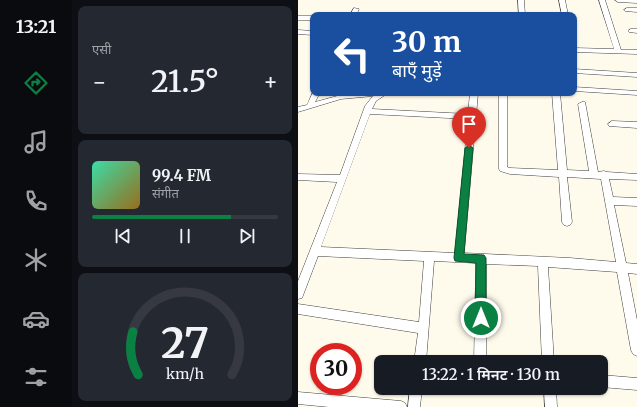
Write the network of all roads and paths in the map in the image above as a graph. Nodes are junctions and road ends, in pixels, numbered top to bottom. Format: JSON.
{"nodes":[{"id":1,"x":521,"y":0,"type":"edge"},
{"id":2,"x":562,"y":0,"type":"edge"},
{"id":3,"x":602,"y":0,"type":"edge"},
{"id":4,"x":618,"y":0,"type":"edge"},
{"id":5,"x":637,"y":1,"type":"edge"},
{"id":6,"x":627,"y":10,"type":"dead end"},
{"id":7,"x":637,"y":10,"type":"edge"},
{"id":8,"x":522,"y":12,"type":"edge"},
{"id":9,"x":564,"y":12,"type":"edge"},
{"id":10,"x":298,"y":18,"type":"edge"},
{"id":11,"x":310,"y":18,"type":"edge"},
{"id":12,"x":298,"y":32,"type":"edge"},
{"id":13,"x":310,"y":33,"type":"edge"},
{"id":14,"x":577,"y":50,"type":"edge"},
{"id":15,"x":618,"y":51,"type":"junction"},
{"id":16,"x":637,"y":52,"type":"edge"},
{"id":17,"x":577,"y":71,"type":"edge"},
{"id":18,"x":637,"y":74,"type":"edge"},
{"id":19,"x":577,"y":90,"type":"edge"},
{"id":20,"x":637,"y":93,"type":"edge"},
{"id":21,"x":315,"y":96,"type":"edge"},
{"id":22,"x":352,"y":96,"type":"edge"},
{"id":23,"x":378,"y":96,"type":"edge"},
{"id":24,"x":474,"y":96,"type":"edge"},
{"id":25,"x":503,"y":96,"type":"edge"},
{"id":26,"x":556,"y":96,"type":"edge"},
{"id":27,"x":582,"y":104,"type":"dead end"},
{"id":28,"x":310,"y":106,"type":"junction"},
{"id":29,"x":298,"y":110,"type":"edge"},
{"id":30,"x":367,"y":111,"type":"junction"},
{"id":31,"x":472,"y":117,"type":"junction"},
{"id":32,"x":612,"y":124,"type":"dead end"},
{"id":33,"x":637,"y":125,"type":"edge"},
{"id":34,"x":562,"y":172,"type":"junction"},
{"id":35,"x":599,"y":174,"type":"junction"},
{"id":36,"x":298,"y":177,"type":"edge"},
{"id":37,"x":637,"y":177,"type":"edge"},
{"id":38,"x":343,"y":179,"type":"junction"},
{"id":39,"x":609,"y":201,"type":"junction"},
{"id":40,"x":637,"y":202,"type":"edge"},
{"id":41,"x":567,"y":222,"type":"dead end"},
{"id":42,"x":314,"y":251,"type":"junction"},
{"id":43,"x":430,"y":257,"type":"junction"},
{"id":44,"x":459,"y":258,"type":"junction"},
{"id":45,"x":481,"y":258,"type":"junction"},
{"id":46,"x":543,"y":263,"type":"junction"},
{"id":47,"x":622,"y":268,"type":"junction"},
{"id":48,"x":637,"y":269,"type":"edge"},
{"id":49,"x":298,"y":294,"type":"edge"},
{"id":50,"x":298,"y":309,"type":"edge"},
{"id":51,"x":424,"y":328,"type":"junction"},
{"id":52,"x":637,"y":350,"type":"edge"},
{"id":53,"x":421,"y":355,"type":"edge"},
{"id":54,"x":480,"y":355,"type":"edge"},
{"id":55,"x":548,"y":355,"type":"edge"},
{"id":56,"x":608,"y":382,"type":"edge"},
{"id":57,"x":637,"y":384,"type":"edge"},
{"id":58,"x":415,"y":395,"type":"edge"},
{"id":59,"x":550,"y":395,"type":"edge"},
{"id":60,"x":298,"y":398,"type":"edge"},
{"id":61,"x":401,"y":407,"type":"edge"},
{"id":62,"x":414,"y":407,"type":"edge"},
{"id":63,"x":551,"y":407,"type":"edge"}],
"edges":[{"from":1,"to":8,"type":"street"},
{"from":2,"to":9,"type":"street"},
{"from":3,"to":15,"type":"street"},
{"from":4,"to":5,"type":"street"},
{"from":6,"to":7,"type":"street"},
{"from":10,"to":11,"type":"street"},
{"from":12,"to":13,"type":"street"},
{"from":14,"to":15,"type":"street"},
{"from":15,"to":16,"type":"street"},
{"from":17,"to":18,"type":"street"},
{"from":19,"to":20,"type":"street"},
{"from":21,"to":28,"type":"street"},
{"from":22,"to":28,"type":"street"},
{"from":23,"to":30,"type":"street"},
{"from":24,"to":31,"type":"street"},
{"from":25,"to":34,"type":"street"},
{"from":26,"to":34,"type":"street"},
{"from":27,"to":35,"type":"street"},
{"from":28,"to":29,"type":"street"},
{"from":30,"to":31,"type":"street"},
{"from":30,"to":38,"type":"street"},
{"from":31,"to":44,"type":"street"},
{"from":32,"to":33,"type":"street"},
{"from":34,"to":35,"type":"street"},
{"from":34,"to":41,"type":"street"},
{"from":35,"to":37,"type":"street"},
{"from":35,"to":39,"type":"street"},
{"from":36,"to":38,"type":"street"},
{"from":38,"to":42,"type":"street"},
{"from":39,"to":40,"type":"street"},
{"from":39,"to":47,"type":"street"},
{"from":42,"to":43,"type":"street"},
{"from":42,"to":49,"type":"street"},
{"from":43,"to":44,"type":"street"},
{"from":43,"to":51,"type":"street"},
{"from":44,"to":45,"type":"street"},
{"from":45,"to":46,"type":"street"},
{"from":45,"to":54,"type":"street"},
{"from":46,"to":47,"type":"street"},
{"from":46,"to":55,"type":"street"},
{"from":47,"to":48,"type":"street"},
{"from":47,"to":52,"type":"street"},
{"from":50,"to":51,"type":"street"},
{"from":51,"to":53,"type":"street"},
{"from":56,"to":57,"type":"street"},
{"from":58,"to":62,"type":"street"},
{"from":59,"to":63,"type":"street"},
{"from":60,"to":61,"type":"street"}]}
